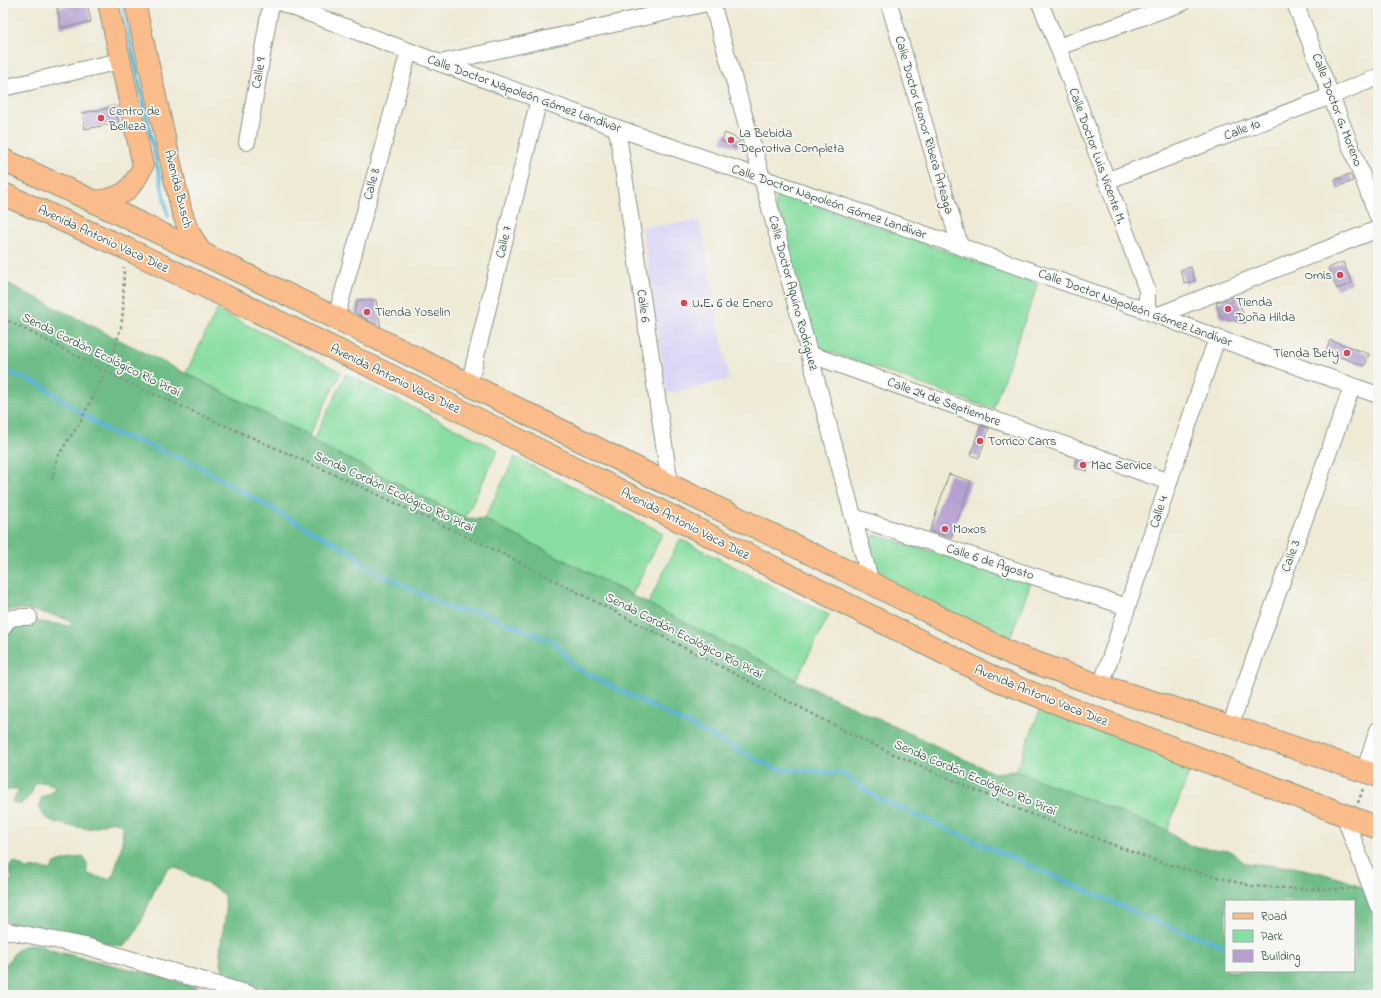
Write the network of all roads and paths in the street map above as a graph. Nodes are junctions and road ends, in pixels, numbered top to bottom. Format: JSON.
{"nodes":[{"id":1,"x":108,"y":3,"type":"edge"},
{"id":2,"x":135,"y":3,"type":"edge"},
{"id":3,"x":271,"y":3,"type":"edge"},
{"id":4,"x":282,"y":3,"type":"edge"},
{"id":5,"x":706,"y":3,"type":"edge"},
{"id":6,"x":712,"y":3,"type":"edge"},
{"id":7,"x":889,"y":3,"type":"edge"},
{"id":8,"x":1040,"y":3,"type":"edge"},
{"id":9,"x":1182,"y":3,"type":"edge"},
{"id":10,"x":1295,"y":3,"type":"edge"},
{"id":11,"x":1058,"y":47,"type":"junction"},
{"id":12,"x":409,"y":51,"type":"junction"},
{"id":13,"x":120,"y":61,"type":"junction"},
{"id":14,"x":440,"y":63,"type":"junction"},
{"id":15,"x":1378,"y":77,"type":"edge"},
{"id":16,"x":3,"y":88,"type":"edge"},
{"id":17,"x":1331,"y":96,"type":"junction"},
{"id":18,"x":539,"y":99,"type":"junction"},
{"id":19,"x":617,"y":128,"type":"junction"},
{"id":20,"x":246,"y":142,"type":"dead end"},
{"id":21,"x":3,"y":160,"type":"edge"},
{"id":22,"x":762,"y":178,"type":"junction"},
{"id":23,"x":1106,"y":181,"type":"junction"},
{"id":24,"x":3,"y":194,"type":"edge"},
{"id":25,"x":93,"y":201,"type":"junction"},
{"id":26,"x":1378,"y":216,"type":"edge"},
{"id":27,"x":1378,"y":229,"type":"edge"},
{"id":28,"x":960,"y":246,"type":"junction"},
{"id":29,"x":124,"y":248,"type":"junction"},
{"id":30,"x":203,"y":254,"type":"junction"},
{"id":31,"x":1153,"y":313,"type":"junction"},
{"id":32,"x":3,"y":318,"type":"edge"},
{"id":33,"x":336,"y":318,"type":"junction"},
{"id":34,"x":1217,"y":338,"type":"junction"},
{"id":35,"x":809,"y":354,"type":"junction"},
{"id":36,"x":106,"y":371,"type":"junction"},
{"id":37,"x":389,"y":375,"type":"junction"},
{"id":38,"x":470,"y":385,"type":"junction"},
{"id":39,"x":1352,"y":387,"type":"junction"},
{"id":40,"x":1378,"y":395,"type":"edge"},
{"id":41,"x":52,"y":480,"type":"dead end"},
{"id":42,"x":1169,"y":482,"type":"junction"},
{"id":43,"x":670,"y":485,"type":"junction"},
{"id":44,"x":854,"y":517,"type":"junction"},
{"id":45,"x":871,"y":583,"type":"junction"},
{"id":46,"x":1127,"y":607,"type":"junction"},
{"id":47,"x":29,"y":616,"type":"dead end"},
{"id":48,"x":3,"y":628,"type":"edge"},
{"id":49,"x":1101,"y":686,"type":"junction"},
{"id":50,"x":1230,"y":726,"type":"junction"},
{"id":51,"x":1378,"y":730,"type":"edge"},
{"id":52,"x":1370,"y":774,"type":"edge"},
{"id":53,"x":1348,"y":817,"type":"junction"},
{"id":54,"x":1378,"y":828,"type":"edge"},
{"id":55,"x":1372,"y":888,"type":"junction"},
{"id":56,"x":1378,"y":906,"type":"edge"},
{"id":57,"x":3,"y":930,"type":"edge"},
{"id":58,"x":252,"y":995,"type":"edge"}],
"edges":[{"from":1,"to":13,"type":"main road"},
{"from":2,"to":30,"type":"main road","name":"Avenida Busch"},
{"from":3,"to":20,"type":"street","name":"Calle 9"},
{"from":4,"to":12,"type":"street","name":"Calle Doctor Napoleón Gómez Landívar"},
{"from":5,"to":14,"type":"street"},
{"from":6,"to":22,"type":"street","name":"Calle Doctor Aquino Rodríguez"},
{"from":7,"to":28,"type":"street","name":"Calle Doctor Leonor Ribera Arteaga"},
{"from":8,"to":11,"type":"street","name":"Calle Doctor Luis Vicente M."},
{"from":9,"to":11,"type":"street"},
{"from":10,"to":17,"type":"street","name":"Calle Doctor G. Moreno"},
{"from":11,"to":23,"type":"street","name":"Calle Doctor Luis Vicente M."},
{"from":12,"to":14,"type":"street","name":"Calle Doctor Napoleón Gómez Landívar"},
{"from":12,"to":33,"type":"street","name":"Calle 8"},
{"from":13,"to":16,"type":"street"},
{"from":13,"to":25,"type":"main road"},
{"from":14,"to":18,"type":"street","name":"Calle Doctor Napoleón Gómez Landívar"},
{"from":15,"to":17,"type":"street","name":"Calle 10"},
{"from":17,"to":23,"type":"street","name":"Calle 10"},
{"from":17,"to":26,"type":"street","name":"Calle Doctor G. Moreno"},
{"from":18,"to":19,"type":"street","name":"Calle Doctor Napoleón Gómez Landívar"},
{"from":18,"to":38,"type":"street","name":"Calle 7"},
{"from":19,"to":22,"type":"street","name":"Calle Doctor Napoleón Gómez Landívar"},
{"from":19,"to":43,"type":"street","name":"Calle 6"},
{"from":21,"to":25,"type":"highway","name":"Avenida Antonio Vaca Diez"},
{"from":22,"to":28,"type":"street","name":"Calle Doctor Napoleón Gómez Landívar"},
{"from":22,"to":35,"type":"street","name":"Calle Doctor Aquino Rodríguez"},
{"from":23,"to":31,"type":"street","name":"Calle Doctor Luis Vicente M."},
{"from":24,"to":29,"type":"highway","name":"Avenida Antonio Vaca Diez"},
{"from":25,"to":30,"type":"highway","name":"Avenida Antonio Vaca Diez"},
{"from":27,"to":31,"type":"street"},
{"from":28,"to":31,"type":"street","name":"Calle Doctor Napoleón Gómez Landívar"},
{"from":29,"to":36,"type":"path"},
{"from":29,"to":37,"type":"highway","name":"Avenida Antonio Vaca Diez"},
{"from":30,"to":33,"type":"highway","name":"Avenida Antonio Vaca Diez"},
{"from":31,"to":34,"type":"street","name":"Calle Doctor Napoleón Gómez Landívar"},
{"from":32,"to":36,"type":"path","name":"Senda Cordón Ecológico Río Piraí"},
{"from":33,"to":38,"type":"highway","name":"Avenida Antonio Vaca Diez"},
{"from":34,"to":39,"type":"street","name":"Calle Doctor Napoleón Gómez Landívar"},
{"from":34,"to":42,"type":"street","name":"Calle 4"},
{"from":35,"to":42,"type":"street","name":"Calle 24 de Septiembre"},
{"from":35,"to":44,"type":"street","name":"Calle Doctor Aquino Rodríguez"},
{"from":36,"to":41,"type":"path"},
{"from":36,"to":55,"type":"path","name":"Senda Cordón Ecológico Río Piraí"},
{"from":37,"to":38,"type":"highway"},
{"from":37,"to":53,"type":"highway","name":"Avenida Antonio Vaca Diez"},
{"from":38,"to":43,"type":"highway","name":"Avenida Antonio Vaca Diez"},
{"from":39,"to":40,"type":"street","name":"Calle Doctor Napoleón Gómez Landívar"},
{"from":39,"to":50,"type":"street","name":"Calle 3"},
{"from":42,"to":46,"type":"street","name":"Calle 4"},
{"from":43,"to":45,"type":"highway","name":"Avenida Antonio Vaca Diez"},
{"from":44,"to":45,"type":"street","name":"Calle Doctor Aquino Rodríguez"},
{"from":44,"to":46,"type":"street","name":"Calle 6 de Agosto"},
{"from":45,"to":49,"type":"highway","name":"Avenida Antonio Vaca Diez"},
{"from":46,"to":49,"type":"street","name":"Calle 4"},
{"from":47,"to":48,"type":"street"},
{"from":49,"to":50,"type":"highway","name":"Avenida Antonio Vaca Diez"},
{"from":50,"to":52,"type":"highway","name":"Avenida Antonio Vaca Diez"},
{"from":51,"to":52,"type":"street"},
{"from":52,"to":53,"type":"path"},
{"from":53,"to":54,"type":"highway","name":"Avenida Antonio Vaca Diez"},
{"from":53,"to":55,"type":"street"},
{"from":55,"to":56,"type":"street"},
{"from":57,"to":58,"type":"street"}]}
